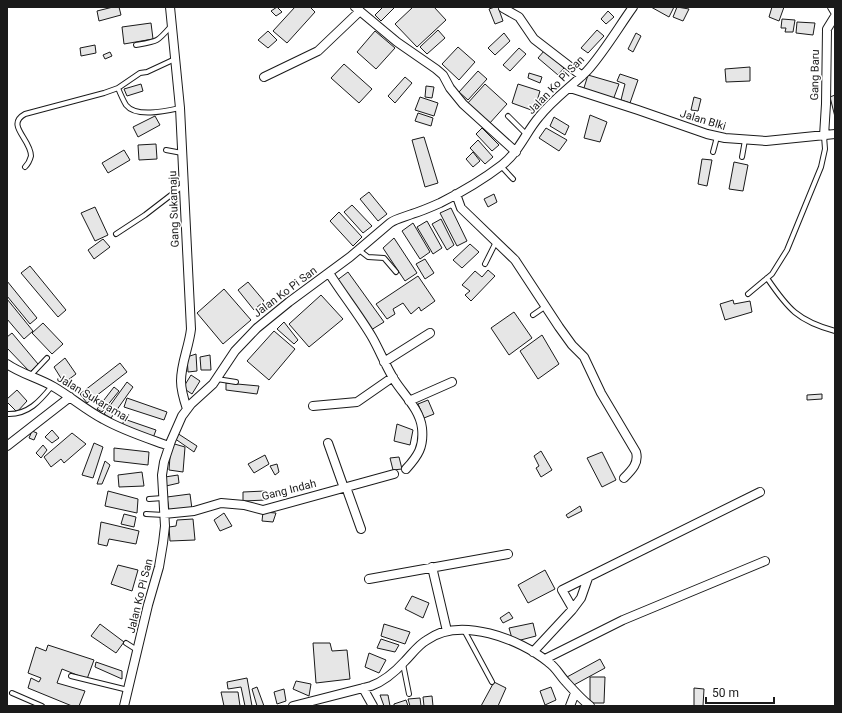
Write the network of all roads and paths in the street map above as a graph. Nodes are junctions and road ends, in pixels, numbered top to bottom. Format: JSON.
{"nodes":[{"id":1,"x":170,"y":7,"type":"edge"},
{"id":2,"x":633,"y":7,"type":"edge"},
{"id":3,"x":832,"y":7,"type":"edge"},
{"id":4,"x":503,"y":8,"type":"dead end"},
{"id":5,"x":357,"y":9,"type":"edge"},
{"id":6,"x":835,"y":12,"type":"edge"},
{"id":7,"x":835,"y":16,"type":"edge"},
{"id":8,"x":172,"y":24,"type":"junction"},
{"id":9,"x":136,"y":45,"type":"dead end"},
{"id":10,"x":176,"y":59,"type":"junction"},
{"id":11,"x":582,"y":76,"type":"junction"},
{"id":12,"x":264,"y":77,"type":"dead end"},
{"id":13,"x":118,"y":88,"type":"junction"},
{"id":14,"x":570,"y":88,"type":"junction"},
{"id":15,"x":180,"y":108,"type":"junction"},
{"id":16,"x":508,"y":116,"type":"dead end"},
{"id":17,"x":835,"y":134,"type":"edge"},
{"id":18,"x":526,"y":135,"type":"junction"},
{"id":19,"x":824,"y":136,"type":"junction"},
{"id":20,"x":717,"y":137,"type":"junction"},
{"id":21,"x":745,"y":140,"type":"junction"},
{"id":22,"x":166,"y":150,"type":"dead end"},
{"id":23,"x":516,"y":152,"type":"junction"},
{"id":24,"x":713,"y":152,"type":"dead end"},
{"id":25,"x":183,"y":153,"type":"junction"},
{"id":26,"x":742,"y":157,"type":"dead end"},
{"id":27,"x":500,"y":166,"type":"junction"},
{"id":28,"x":26,"y":167,"type":"dead end"},
{"id":29,"x":513,"y":179,"type":"dead end"},
{"id":30,"x":184,"y":185,"type":"junction"},
{"id":31,"x":456,"y":194,"type":"junction"},
{"id":32,"x":116,"y":234,"type":"dead end"},
{"id":33,"x":496,"y":242,"type":"junction"},
{"id":34,"x":359,"y":250,"type":"junction"},
{"id":35,"x":485,"y":264,"type":"dead end"},
{"id":36,"x":396,"y":272,"type":"dead end"},
{"id":37,"x":329,"y":273,"type":"junction"},
{"id":38,"x":767,"y":278,"type":"junction"},
{"id":39,"x":748,"y":294,"type":"dead end"},
{"id":40,"x":546,"y":306,"type":"junction"},
{"id":41,"x":533,"y":315,"type":"dead end"},
{"id":42,"x":835,"y":331,"type":"edge"},
{"id":43,"x":430,"y":333,"type":"dead end"},
{"id":44,"x":47,"y":358,"type":"dead end"},
{"id":45,"x":384,"y":362,"type":"junction"},
{"id":46,"x":7,"y":364,"type":"edge"},
{"id":47,"x":30,"y":376,"type":"junction"},
{"id":48,"x":393,"y":377,"type":"junction"},
{"id":49,"x":216,"y":379,"type":"junction"},
{"id":50,"x":236,"y":382,"type":"dead end"},
{"id":51,"x":452,"y":382,"type":"dead end"},
{"id":52,"x":52,"y":386,"type":"junction"},
{"id":53,"x":70,"y":397,"type":"junction"},
{"id":54,"x":409,"y":401,"type":"junction"},
{"id":55,"x":313,"y":406,"type":"dead end"},
{"id":56,"x":187,"y":409,"type":"junction"},
{"id":57,"x":7,"y":414,"type":"edge"},
{"id":58,"x":328,"y":443,"type":"dead end"},
{"id":59,"x":7,"y":446,"type":"edge"},
{"id":60,"x":169,"y":446,"type":"junction"},
{"id":61,"x":406,"y":469,"type":"dead end"},
{"id":62,"x":394,"y":474,"type":"dead end"},
{"id":63,"x":624,"y":478,"type":"dead end"},
{"id":64,"x":345,"y":488,"type":"junction"},
{"id":65,"x":760,"y":492,"type":"dead end"},
{"id":66,"x":163,"y":498,"type":"junction"},
{"id":67,"x":149,"y":499,"type":"dead end"},
{"id":68,"x":146,"y":514,"type":"dead end"},
{"id":69,"x":164,"y":515,"type":"junction"},
{"id":70,"x":360,"y":529,"type":"dead end"},
{"id":71,"x":508,"y":554,"type":"dead end"},
{"id":72,"x":765,"y":561,"type":"dead end"},
{"id":73,"x":432,"y":567,"type":"junction"},
{"id":74,"x":588,"y":578,"type":"junction"},
{"id":75,"x":369,"y":579,"type":"dead end"},
{"id":76,"x":573,"y":609,"type":"junction"},
{"id":77,"x":464,"y":630,"type":"junction"},
{"id":78,"x":447,"y":631,"type":"junction"},
{"id":79,"x":126,"y":643,"type":"dead end"},
{"id":80,"x":138,"y":650,"type":"junction"},
{"id":81,"x":533,"y":652,"type":"junction"},
{"id":82,"x":545,"y":659,"type":"junction"},
{"id":83,"x":403,"y":663,"type":"junction"},
{"id":84,"x":71,"y":676,"type":"dead end"},
{"id":85,"x":492,"y":682,"type":"dead end"},
{"id":86,"x":363,"y":688,"type":"junction"},
{"id":87,"x":128,"y":690,"type":"junction"},
{"id":88,"x":12,"y":693,"type":"dead end"},
{"id":89,"x":575,"y":693,"type":"junction"},
{"id":90,"x":409,"y":694,"type":"dead end"},
{"id":91,"x":308,"y":704,"type":"edge"},
{"id":92,"x":42,"y":706,"type":"edge"},
{"id":93,"x":124,"y":706,"type":"edge"},
{"id":94,"x":293,"y":706,"type":"edge"},
{"id":95,"x":374,"y":706,"type":"edge"},
{"id":96,"x":570,"y":706,"type":"edge"},
{"id":97,"x":590,"y":706,"type":"edge"}],
"edges":[{"from":1,"to":8,"type":"street","name":"Gang Sukamaju"},
{"from":2,"to":11,"type":"street","name":"Jalan Ko Pi San"},
{"from":3,"to":6,"type":"street"},
{"from":4,"to":11,"type":"street"},
{"from":5,"to":12,"type":"street"},
{"from":5,"to":23,"type":"street"},
{"from":7,"to":19,"type":"street","name":"Gang Baru"},
{"from":8,"to":9,"type":"lane"},
{"from":8,"to":10,"type":"street","name":"Gang Sukamaju"},
{"from":10,"to":13,"type":"lane"},
{"from":10,"to":15,"type":"street","name":"Gang Sukamaju"},
{"from":11,"to":14,"type":"street","name":"Jalan Ko Pi San"},
{"from":13,"to":15,"type":"lane"},
{"from":13,"to":28,"type":"lane"},
{"from":14,"to":18,"type":"street","name":"Jalan Ko Pi San"},
{"from":14,"to":20,"type":"street","name":"Jalan Blki"},
{"from":15,"to":25,"type":"street","name":"Gang Sukamaju"},
{"from":16,"to":18,"type":"lane"},
{"from":17,"to":19,"type":"street","name":"Jalan Blki"},
{"from":18,"to":23,"type":"street","name":"Jalan Ko Pi San"},
{"from":19,"to":21,"type":"street","name":"Jalan Blki"},
{"from":19,"to":38,"type":"lane"},
{"from":20,"to":21,"type":"street","name":"Jalan Blki"},
{"from":20,"to":24,"type":"lane"},
{"from":21,"to":26,"type":"lane"},
{"from":22,"to":25,"type":"lane"},
{"from":23,"to":27,"type":"street","name":"Jalan Ko Pi San"},
{"from":25,"to":30,"type":"street","name":"Gang Sukamaju"},
{"from":27,"to":29,"type":"lane"},
{"from":27,"to":31,"type":"street","name":"Jalan Ko Pi San"},
{"from":30,"to":32,"type":"lane"},
{"from":30,"to":56,"type":"street","name":"Gang Sukamaju"},
{"from":31,"to":33,"type":"street"},
{"from":31,"to":34,"type":"street","name":"Jalan Ko Pi San"},
{"from":33,"to":35,"type":"lane"},
{"from":33,"to":40,"type":"street"},
{"from":34,"to":36,"type":"lane"},
{"from":34,"to":37,"type":"street","name":"Jalan Ko Pi San"},
{"from":37,"to":45,"type":"street"},
{"from":37,"to":49,"type":"street","name":"Jalan Ko Pi San"},
{"from":38,"to":39,"type":"lane"},
{"from":38,"to":42,"type":"lane"},
{"from":40,"to":41,"type":"lane"},
{"from":40,"to":63,"type":"street"},
{"from":43,"to":45,"type":"street"},
{"from":44,"to":47,"type":"lane"},
{"from":45,"to":48,"type":"street"},
{"from":46,"to":47,"type":"street","name":"Jalan Sukaramai"},
{"from":47,"to":52,"type":"street","name":"Jalan Sukaramai"},
{"from":48,"to":54,"type":"street"},
{"from":48,"to":55,"type":"street"},
{"from":49,"to":50,"type":"lane"},
{"from":49,"to":56,"type":"street","name":"Jalan Ko Pi San"},
{"from":51,"to":54,"type":"street"},
{"from":52,"to":53,"type":"street","name":"Jalan Sukaramai"},
{"from":52,"to":57,"type":"lane"},
{"from":53,"to":59,"type":"street"},
{"from":53,"to":60,"type":"street","name":"Jalan Sukaramai"},
{"from":54,"to":61,"type":"street"},
{"from":56,"to":60,"type":"street","name":"Jalan Ko Pi San"},
{"from":58,"to":64,"type":"street"},
{"from":60,"to":66,"type":"street","name":"Jalan Ko Pi San"},
{"from":62,"to":64,"type":"street","name":"Gang Indah"},
{"from":64,"to":69,"type":"street","name":"Gang Indah"},
{"from":64,"to":70,"type":"street"},
{"from":65,"to":74,"type":"street"},
{"from":66,"to":67,"type":"lane"},
{"from":66,"to":69,"type":"street","name":"Jalan Ko Pi San"},
{"from":68,"to":69,"type":"lane"},
{"from":69,"to":80,"type":"street","name":"Jalan Ko Pi San"},
{"from":71,"to":73,"type":"street"},
{"from":72,"to":82,"type":"street"},
{"from":73,"to":75,"type":"street"},
{"from":73,"to":78,"type":"street"},
{"from":74,"to":76,"type":"street"},
{"from":74,"to":76,"type":"street"},
{"from":76,"to":81,"type":"street"},
{"from":77,"to":78,"type":"street"},
{"from":77,"to":81,"type":"street"},
{"from":77,"to":85,"type":"lane"},
{"from":78,"to":83,"type":"street"},
{"from":79,"to":80,"type":"lane"},
{"from":80,"to":87,"type":"street","name":"Jalan Ko Pi San"},
{"from":81,"to":82,"type":"street"},
{"from":82,"to":89,"type":"street"},
{"from":83,"to":86,"type":"street"},
{"from":83,"to":90,"type":"lane"},
{"from":84,"to":87,"type":"lane"},
{"from":86,"to":91,"type":"street"},
{"from":86,"to":95,"type":"street"},
{"from":87,"to":93,"type":"street","name":"Jalan Ko Pi San"},
{"from":88,"to":92,"type":"lane"},
{"from":89,"to":96,"type":"street"},
{"from":89,"to":97,"type":"street"},
{"from":91,"to":94,"type":"street"}]}
